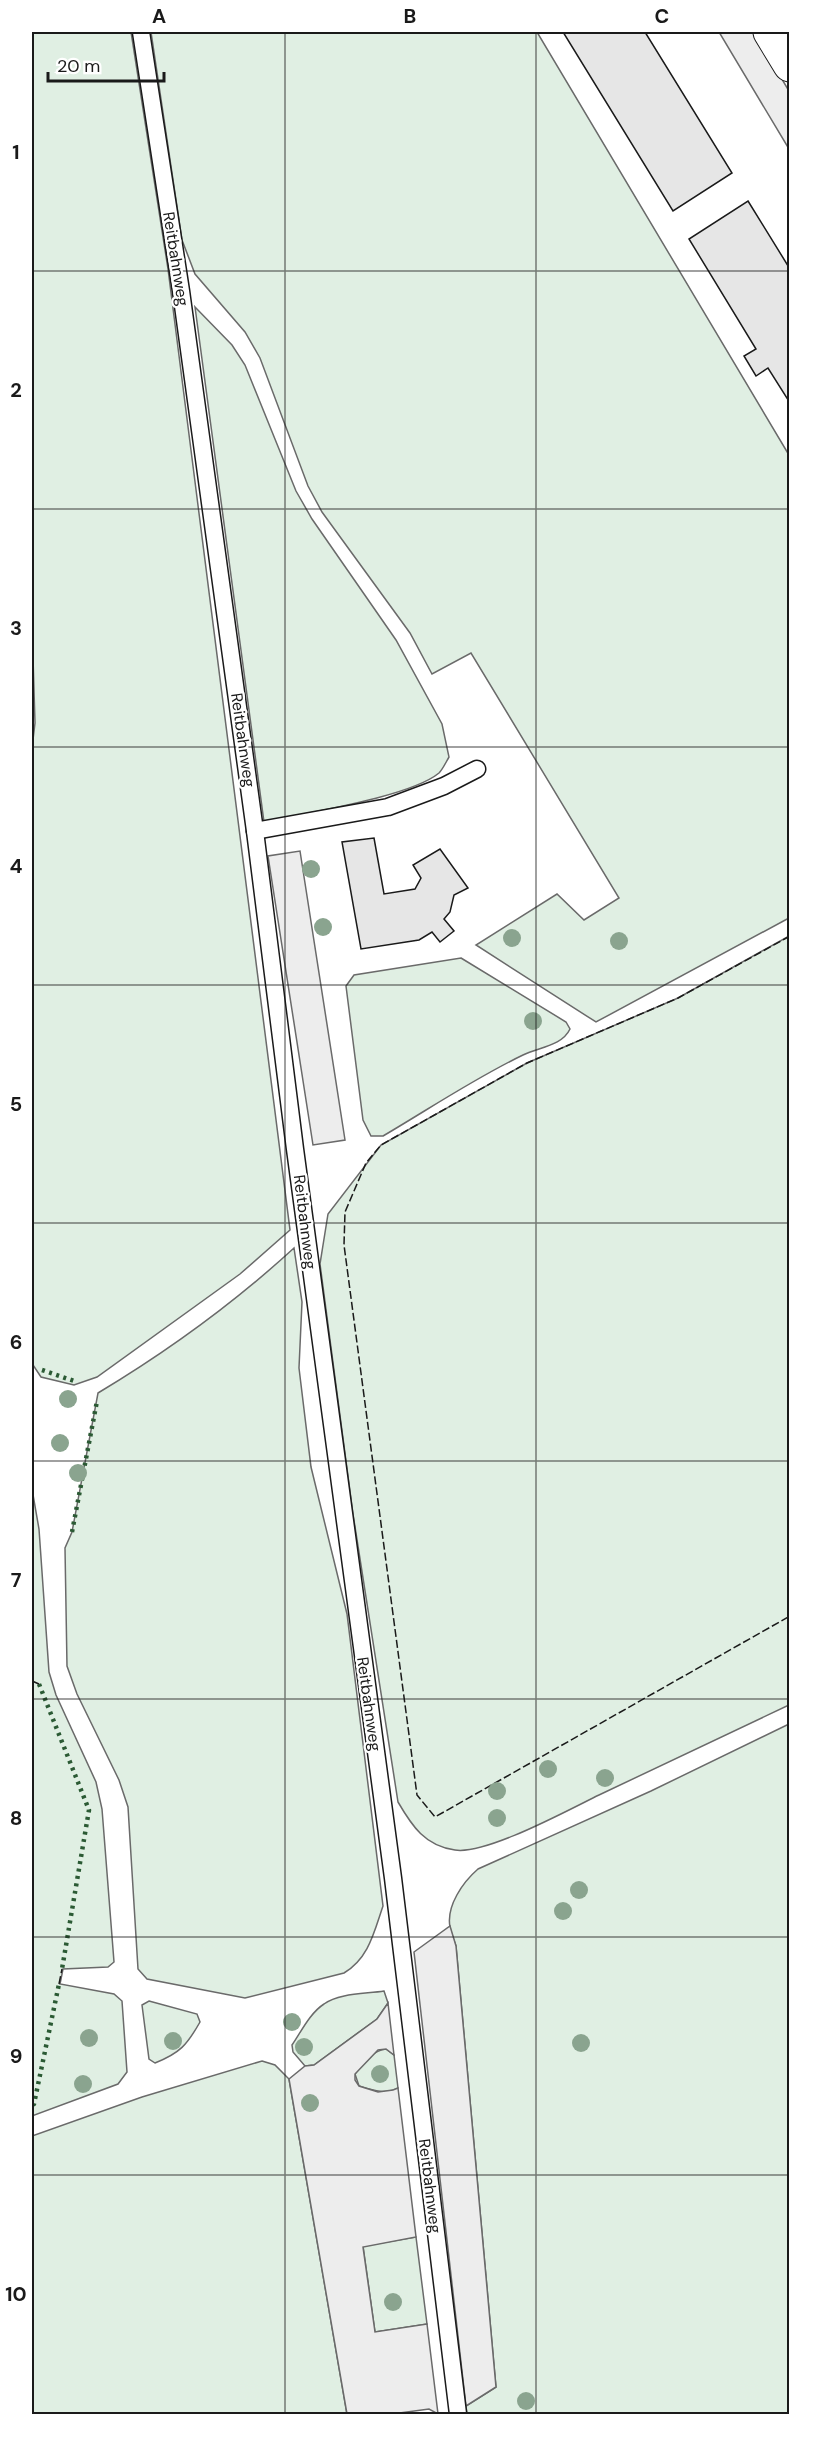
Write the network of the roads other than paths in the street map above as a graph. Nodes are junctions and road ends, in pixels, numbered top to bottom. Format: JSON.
{"nodes":[{"id":1,"x":141,"y":32,"type":"edge"},
{"id":2,"x":770,"y":32,"type":"edge"},
{"id":3,"x":789,"y":64,"type":"edge"},
{"id":4,"x":477,"y":768,"type":"dead end"},
{"id":5,"x":255,"y":831,"type":"junction"},
{"id":6,"x":458,"y":2415,"type":"edge"}],
"edges":[{"from":1,"to":5,"type":"lane","name":"Reitbahnweg"},
{"from":2,"to":3,"type":"street"},
{"from":4,"to":5,"type":"lane"},
{"from":5,"to":6,"type":"lane","name":"Reitbahnweg"}]}
